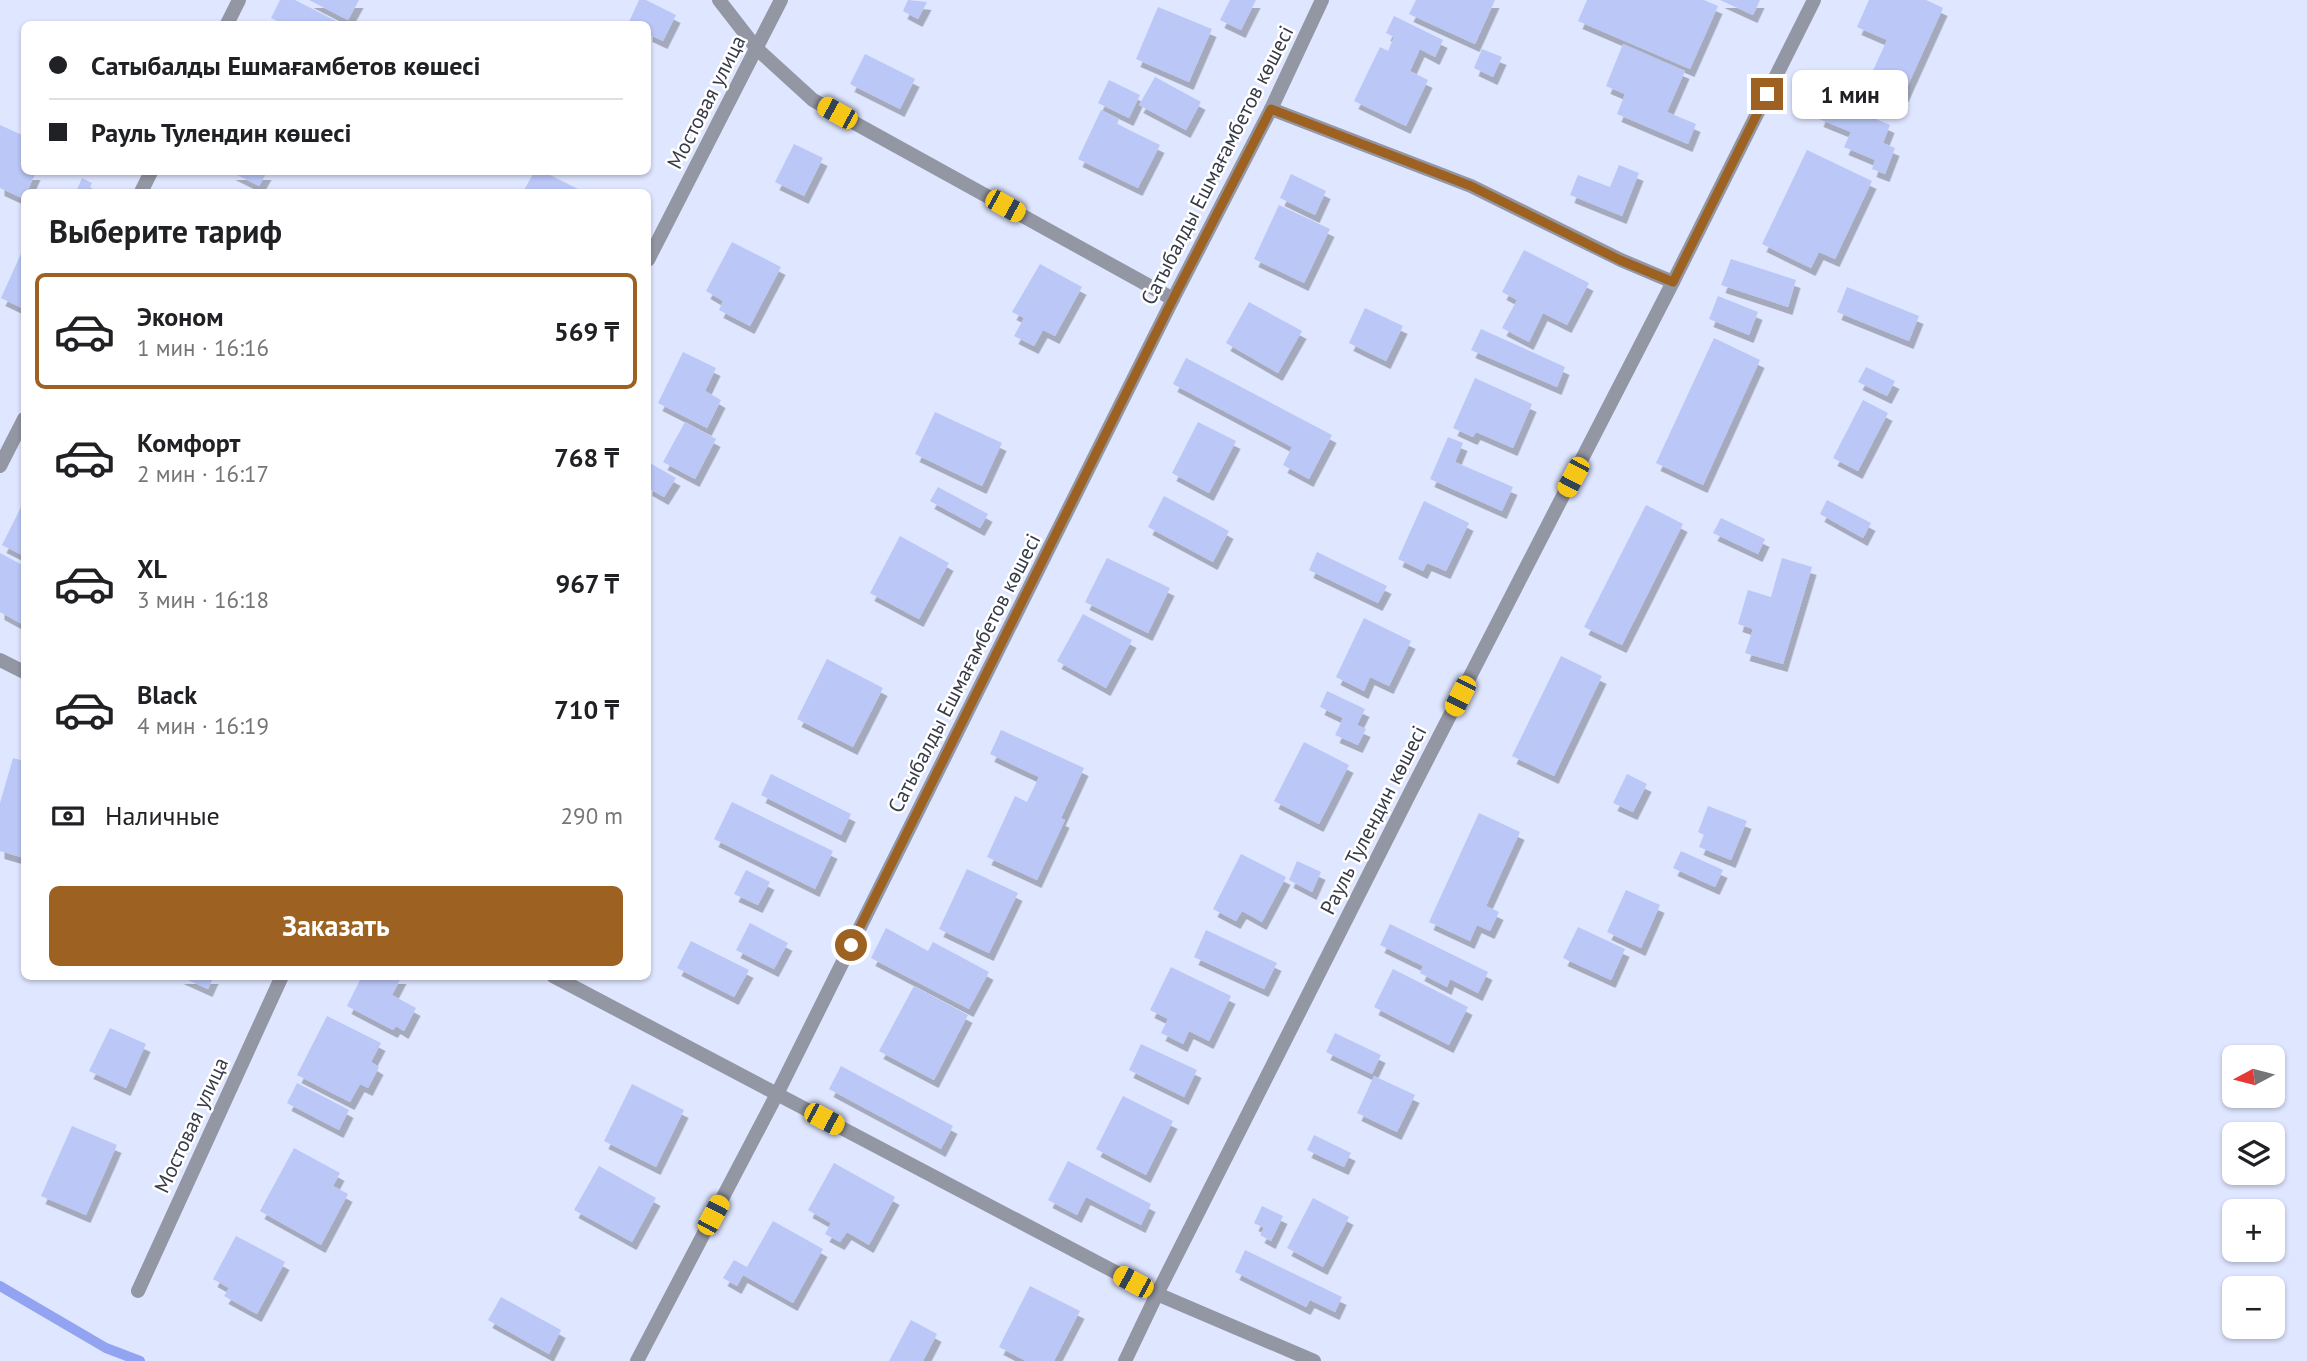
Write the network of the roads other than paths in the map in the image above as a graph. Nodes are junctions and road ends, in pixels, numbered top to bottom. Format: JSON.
{"nodes":[{"id":1,"x":239,"y":0,"type":"edge"},
{"id":2,"x":719,"y":0,"type":"edge"},
{"id":3,"x":781,"y":0,"type":"edge"},
{"id":4,"x":1322,"y":0,"type":"edge"},
{"id":5,"x":1814,"y":0,"type":"edge"},
{"id":6,"x":228,"y":21,"type":"edge"},
{"id":7,"x":757,"y":49,"type":"junction"},
{"id":8,"x":1271,"y":109,"type":"junction"},
{"id":9,"x":651,"y":254,"type":"edge"},
{"id":10,"x":1673,"y":282,"type":"junction"},
{"id":11,"x":1173,"y":299,"type":"junction"},
{"id":12,"x":21,"y":425,"type":"edge"},
{"id":13,"x":0,"y":467,"type":"edge"},
{"id":14,"x":0,"y":660,"type":"edge"},
{"id":15,"x":21,"y":670,"type":"edge"},
{"id":16,"x":280,"y":980,"type":"edge"},
{"id":17,"x":561,"y":980,"type":"edge"},
{"id":18,"x":777,"y":1094,"type":"junction"},
{"id":19,"x":138,"y":1291,"type":"dead end"},
{"id":20,"x":1157,"y":1294,"type":"junction"},
{"id":21,"x":637,"y":1361,"type":"edge"},
{"id":22,"x":1125,"y":1361,"type":"edge"},
{"id":23,"x":1314,"y":1361,"type":"edge"}],
"edges":[{"from":1,"to":6,"type":"street"},
{"from":2,"to":7,"type":"street"},
{"from":3,"to":7,"type":"street","name":"Мостовая улица"},
{"from":4,"to":8,"type":"street","name":"Сатыбалды Ешмағамбетов көшесі"},
{"from":5,"to":10,"type":"street","name":"Рауль Тулендин көшесі"},
{"from":7,"to":9,"type":"street","name":"Мостовая улица"},
{"from":7,"to":11,"type":"street"},
{"from":8,"to":10,"type":"street"},
{"from":8,"to":11,"type":"street","name":"Сатыбалды Ешмағамбетов көшесі"},
{"from":10,"to":20,"type":"street","name":"Рауль Тулендин көшесі"},
{"from":11,"to":18,"type":"street","name":"Сатыбалды Ешмағамбетов көшесі"},
{"from":12,"to":13,"type":"street"},
{"from":14,"to":15,"type":"street"},
{"from":16,"to":19,"type":"street","name":"Мостовая улица"},
{"from":17,"to":18,"type":"street"},
{"from":18,"to":20,"type":"street"},
{"from":18,"to":21,"type":"street","name":"Сатыбалды Ешмағамбетов көшесі"},
{"from":20,"to":22,"type":"street","name":"Рауль Тулендин көшесі"},
{"from":20,"to":23,"type":"street"}]}
